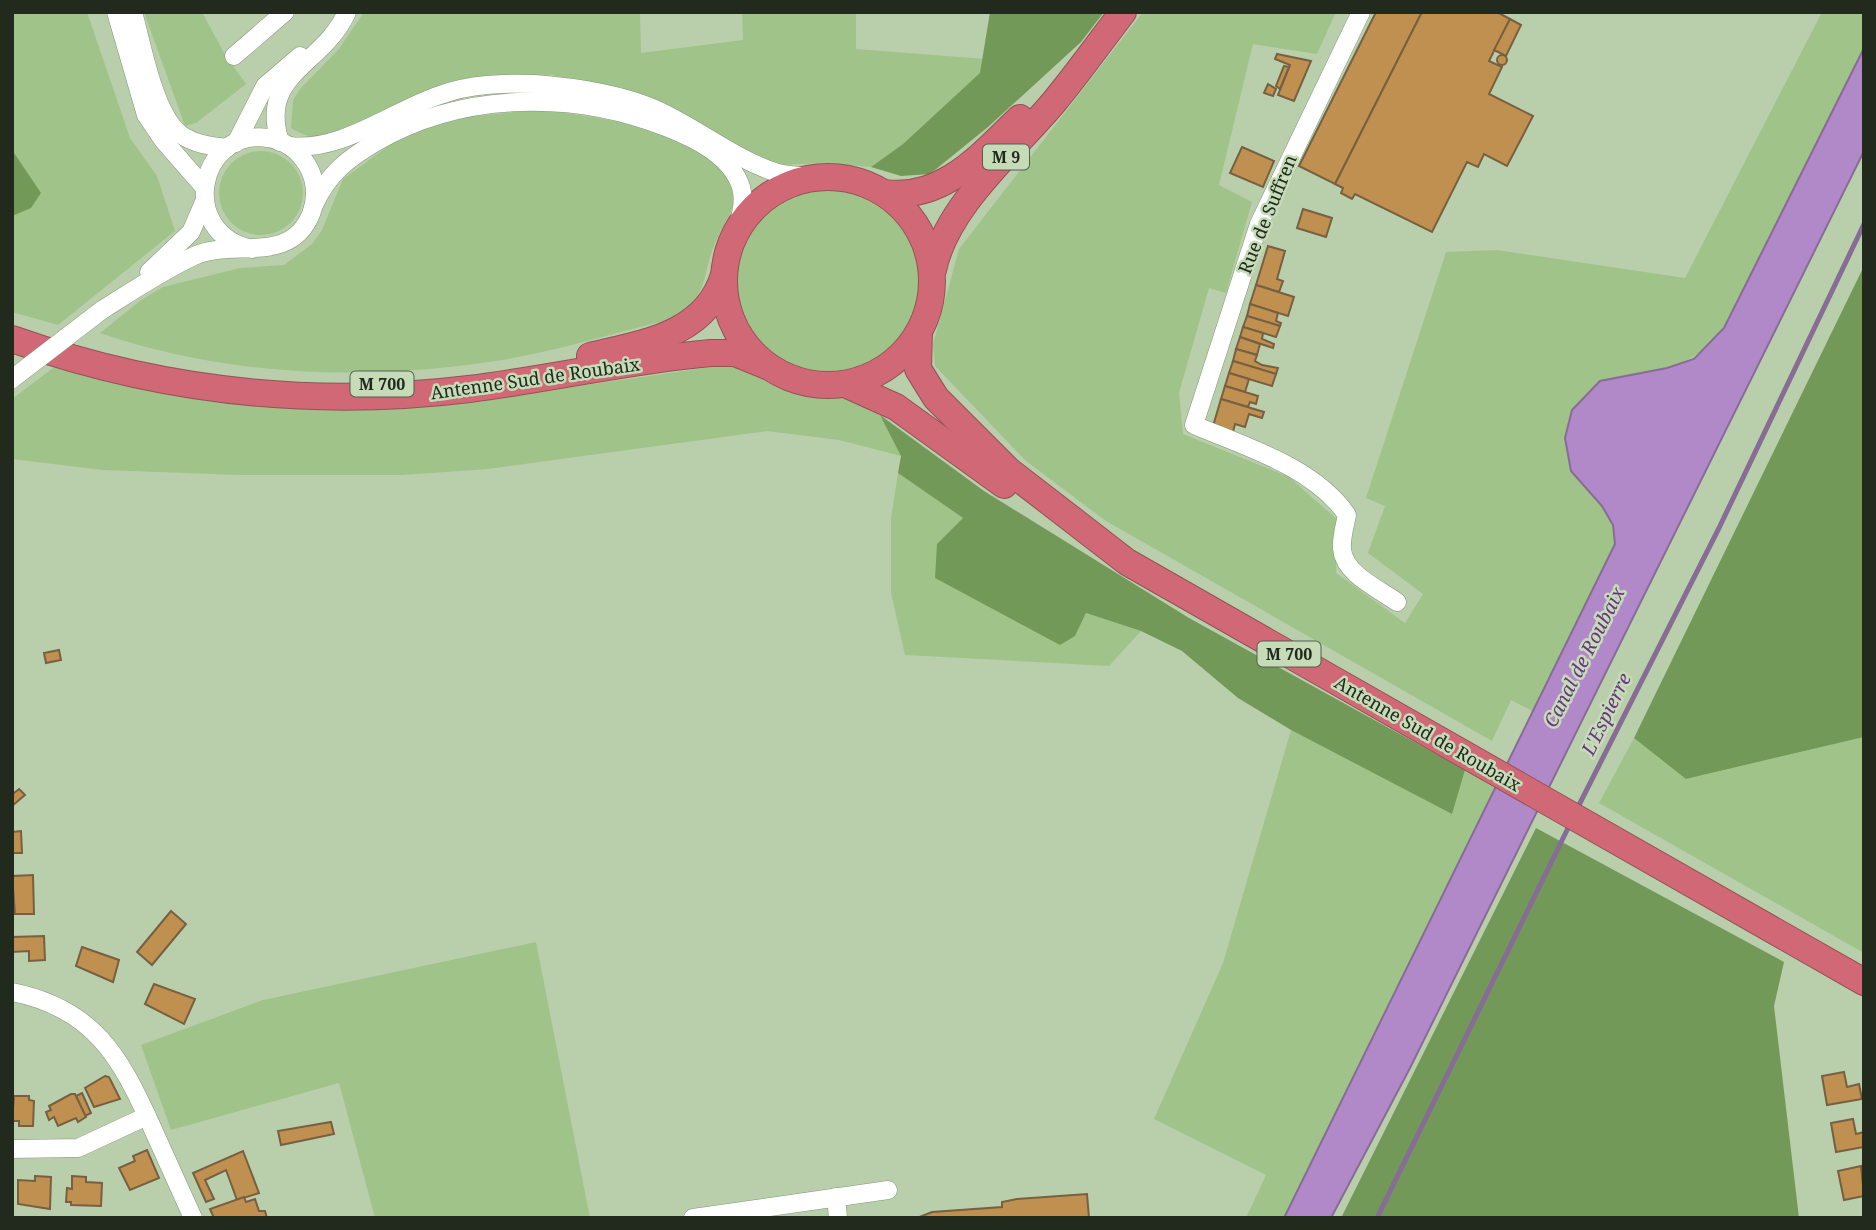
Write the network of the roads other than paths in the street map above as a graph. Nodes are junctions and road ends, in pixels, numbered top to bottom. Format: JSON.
{"nodes":[{"id":1,"x":116,"y":12,"type":"edge"},
{"id":2,"x":133,"y":12,"type":"edge"},
{"id":3,"x":285,"y":12,"type":"edge"},
{"id":4,"x":346,"y":12,"type":"edge"},
{"id":5,"x":1123,"y":12,"type":"edge"},
{"id":6,"x":1361,"y":12,"type":"edge"},
{"id":7,"x":337,"y":29,"type":"junction"},
{"id":8,"x":1095,"y":47,"type":"junction"},
{"id":9,"x":234,"y":56,"type":"dead end"},
{"id":10,"x":285,"y":144,"type":"junction"},
{"id":11,"x":232,"y":146,"type":"junction"},
{"id":12,"x":816,"y":177,"type":"junction"},
{"id":13,"x":885,"y":193,"type":"junction"},
{"id":14,"x":204,"y":194,"type":"junction"},
{"id":15,"x":314,"y":205,"type":"junction"},
{"id":16,"x":737,"y":229,"type":"junction"},
{"id":17,"x":252,"y":248,"type":"junction"},
{"id":18,"x":723,"y":275,"type":"junction"},
{"id":19,"x":932,"y":275,"type":"junction"},
{"id":20,"x":102,"y":310,"type":"junction"},
{"id":21,"x":12,"y":326,"type":"edge"},
{"id":22,"x":919,"y":332,"type":"junction"},
{"id":23,"x":12,"y":339,"type":"edge"},
{"id":24,"x":768,"y":366,"type":"junction"},
{"id":25,"x":12,"y":379,"type":"edge"},
{"id":26,"x":845,"y":384,"type":"junction"},
{"id":27,"x":1127,"y":562,"type":"junction"},
{"id":28,"x":1397,"y":602,"type":"dead end"},
{"id":29,"x":1864,"y":982,"type":"edge"},
{"id":30,"x":12,"y":992,"type":"edge"},
{"id":31,"x":147,"y":1116,"type":"junction"},
{"id":32,"x":12,"y":1149,"type":"edge"},
{"id":33,"x":888,"y":1190,"type":"dead end"},
{"id":34,"x":836,"y":1197,"type":"junction"},
{"id":35,"x":193,"y":1218,"type":"edge"},
{"id":36,"x":693,"y":1218,"type":"edge"},
{"id":37,"x":838,"y":1218,"type":"edge"}],
"edges":[{"from":1,"to":14,"type":"street"},
{"from":2,"to":11,"type":"street"},
{"from":3,"to":9,"type":"street"},
{"from":4,"to":7,"type":"street"},
{"from":5,"to":8,"type":"highway","number":"M 9"},
{"from":6,"to":28,"type":"street","name":"Rue de Suffren"},
{"from":7,"to":10,"type":"street"},
{"from":7,"to":11,"type":"street"},
{"from":8,"to":13,"type":"highway","number":"M 9"},
{"from":8,"to":19,"type":"highway","number":"M 9"},
{"from":10,"to":11,"type":"street"},
{"from":10,"to":12,"type":"street"},
{"from":10,"to":15,"type":"street"},
{"from":11,"to":14,"type":"street"},
{"from":12,"to":13,"type":"highway"},
{"from":12,"to":16,"type":"highway"},
{"from":13,"to":19,"type":"highway"},
{"from":14,"to":17,"type":"street"},
{"from":14,"to":20,"type":"street"},
{"from":15,"to":16,"type":"street"},
{"from":15,"to":17,"type":"street"},
{"from":16,"to":18,"type":"highway"},
{"from":17,"to":20,"type":"street"},
{"from":18,"to":21,"type":"highway","name":"Antenne Sud de Roubaix","number":"M 700"},
{"from":18,"to":24,"type":"highway"},
{"from":19,"to":22,"type":"highway"},
{"from":20,"to":25,"type":"street","bridge":true},
{"from":22,"to":26,"type":"highway"},
{"from":22,"to":27,"type":"highway","name":"Antenne Sud de Roubaix","number":"M 700"},
{"from":23,"to":24,"type":"highway","name":"Antenne Sud de Roubaix","number":"M 700"},
{"from":24,"to":26,"type":"highway"},
{"from":26,"to":27,"type":"highway","number":"M 700"},
{"from":27,"to":29,"type":"highway","name":"Antenne Sud de Roubaix","number":"M 700"},
{"from":30,"to":31,"type":"street"},
{"from":31,"to":32,"type":"street"},
{"from":31,"to":35,"type":"street"},
{"from":33,"to":34,"type":"street"},
{"from":34,"to":36,"type":"street"},
{"from":34,"to":37,"type":"street"}]}
